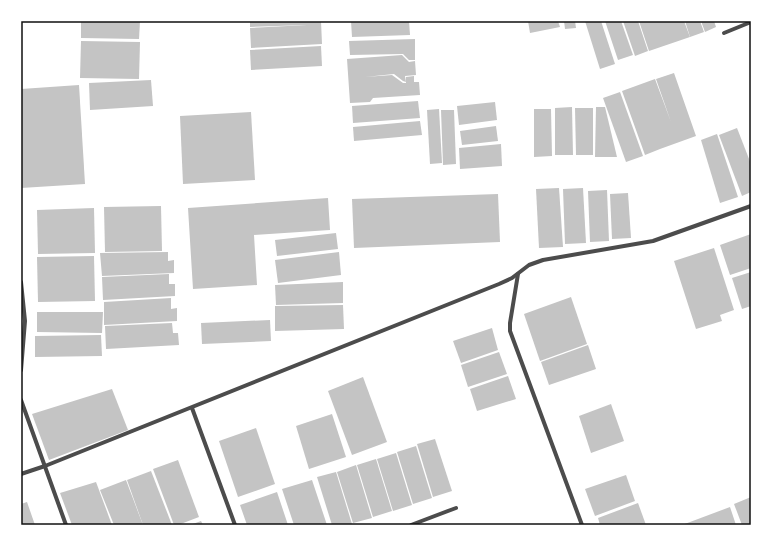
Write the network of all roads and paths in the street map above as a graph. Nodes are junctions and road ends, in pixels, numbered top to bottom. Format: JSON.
{"nodes":[{"id":1,"x":751,"y":22,"type":"edge"},
{"id":2,"x":724,"y":33,"type":"dead end"},
{"id":3,"x":751,"y":206,"type":"edge"},
{"id":4,"x":518,"y":274,"type":"junction"},
{"id":5,"x":21,"y":282,"type":"edge"},
{"id":6,"x":21,"y":370,"type":"edge"},
{"id":7,"x":21,"y":400,"type":"edge"},
{"id":8,"x":192,"y":408,"type":"junction"},
{"id":9,"x":45,"y":466,"type":"junction"},
{"id":10,"x":21,"y":474,"type":"edge"},
{"id":11,"x":456,"y":508,"type":"dead end"},
{"id":12,"x":66,"y":525,"type":"edge"},
{"id":13,"x":235,"y":525,"type":"edge"},
{"id":14,"x":411,"y":525,"type":"edge"},
{"id":15,"x":582,"y":525,"type":"edge"}],
"edges":[{"from":1,"to":2,"type":"street"},
{"from":3,"to":4,"type":"street"},
{"from":4,"to":8,"type":"street"},
{"from":4,"to":15,"type":"street"},
{"from":5,"to":6,"type":"street"},
{"from":7,"to":9,"type":"street"},
{"from":8,"to":9,"type":"street"},
{"from":8,"to":13,"type":"street"},
{"from":9,"to":10,"type":"street"},
{"from":9,"to":12,"type":"street"},
{"from":11,"to":14,"type":"street"}]}
